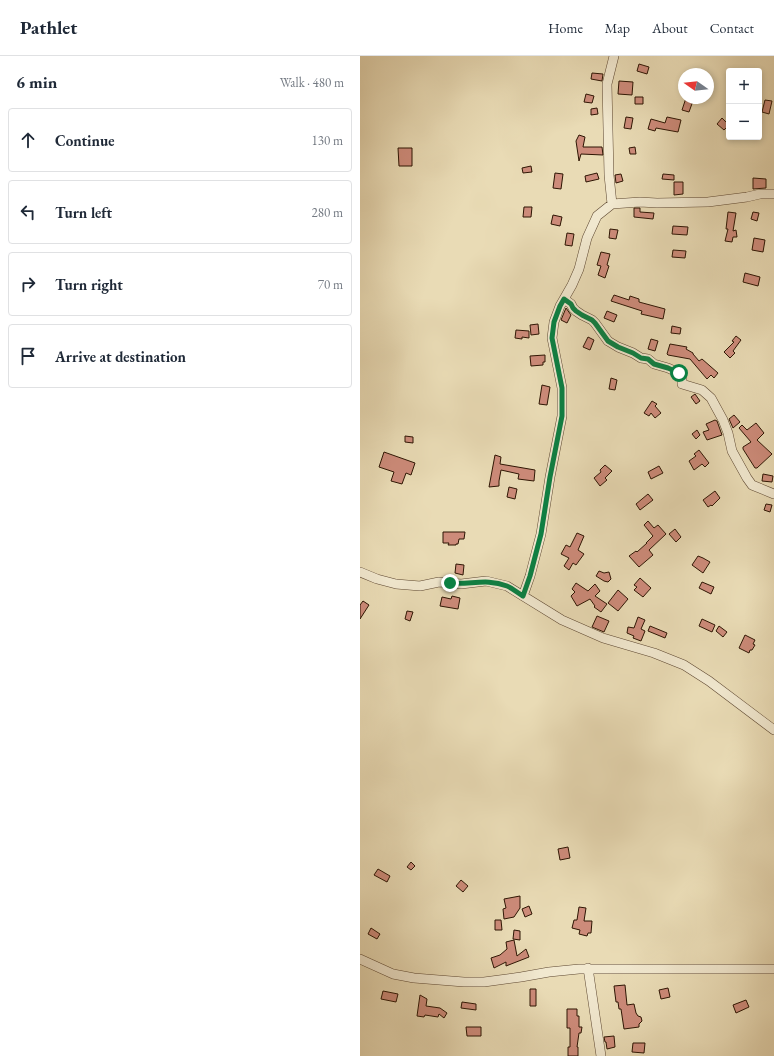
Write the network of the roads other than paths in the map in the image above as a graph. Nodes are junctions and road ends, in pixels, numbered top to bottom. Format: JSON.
{"nodes":[{"id":1,"x":614,"y":56,"type":"edge"},
{"id":2,"x":774,"y":194,"type":"edge"},
{"id":3,"x":612,"y":204,"type":"junction"},
{"id":4,"x":564,"y":299,"type":"junction"},
{"id":5,"x":774,"y":494,"type":"edge"},
{"id":6,"x":360,"y":572,"type":"edge"},
{"id":7,"x":523,"y":596,"type":"junction"},
{"id":8,"x":774,"y":730,"type":"edge"},
{"id":9,"x":360,"y":959,"type":"edge"},
{"id":10,"x":588,"y":968,"type":"junction"},
{"id":11,"x":774,"y":969,"type":"edge"},
{"id":12,"x":601,"y":1056,"type":"edge"}],
"edges":[{"from":1,"to":3,"type":"street"},
{"from":2,"to":3,"type":"street"},
{"from":3,"to":4,"type":"street"},
{"from":4,"to":5,"type":"street"},
{"from":4,"to":7,"type":"street"},
{"from":6,"to":7,"type":"street"},
{"from":7,"to":8,"type":"street"},
{"from":9,"to":10,"type":"street"},
{"from":10,"to":11,"type":"street"},
{"from":10,"to":12,"type":"street"}]}
